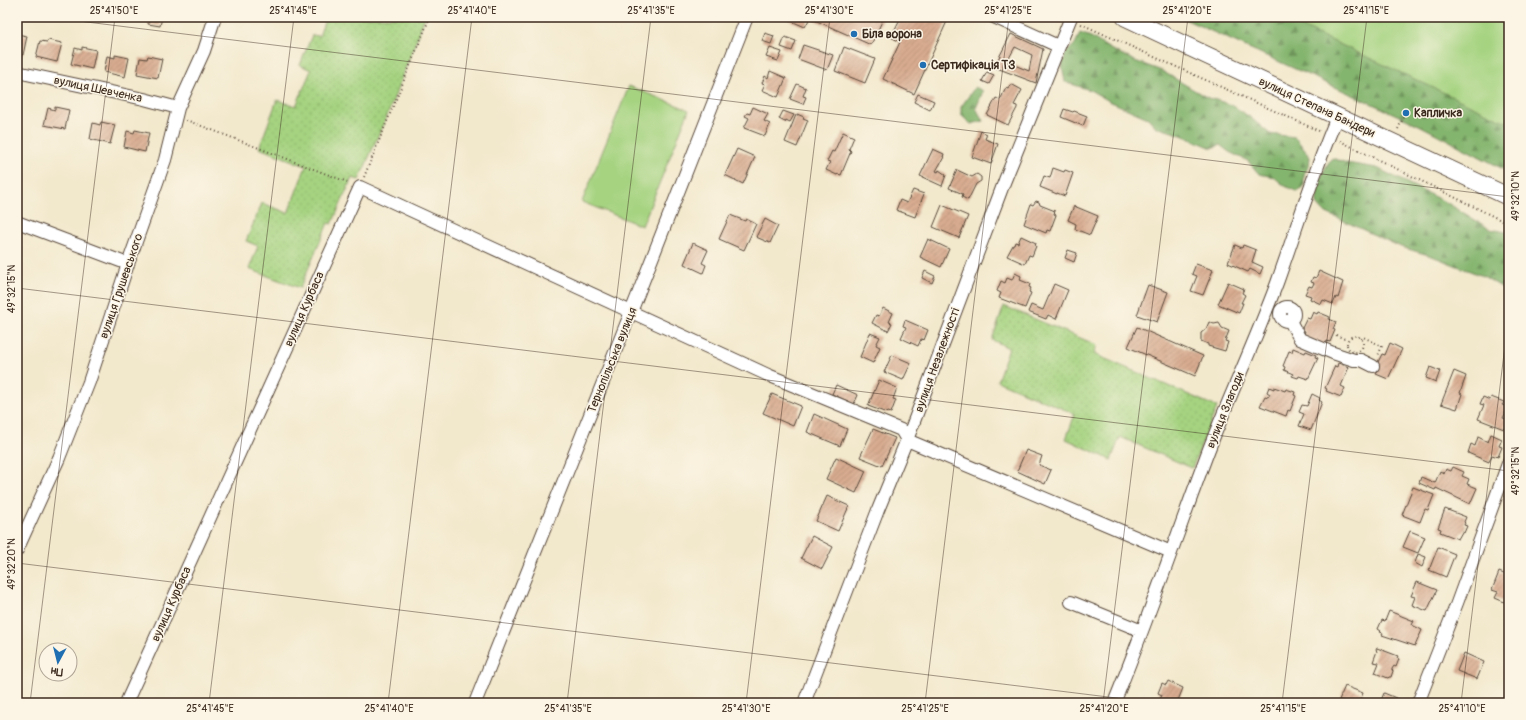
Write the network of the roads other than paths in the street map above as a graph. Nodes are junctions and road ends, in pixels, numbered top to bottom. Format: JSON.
{"nodes":[{"id":1,"x":215,"y":17,"type":"edge"},
{"id":2,"x":747,"y":17,"type":"edge"},
{"id":3,"x":994,"y":17,"type":"edge"},
{"id":4,"x":1125,"y":17,"type":"edge"},
{"id":5,"x":1070,"y":18,"type":"edge"},
{"id":6,"x":1058,"y":46,"type":"junction"},
{"id":7,"x":17,"y":72,"type":"edge"},
{"id":8,"x":177,"y":112,"type":"junction"},
{"id":9,"x":1337,"y":117,"type":"junction"},
{"id":10,"x":1509,"y":197,"type":"edge"},
{"id":11,"x":17,"y":222,"type":"edge"},
{"id":12,"x":128,"y":264,"type":"junction"},
{"id":13,"x":1267,"y":306,"type":"junction"},
{"id":14,"x":631,"y":312,"type":"junction"},
{"id":15,"x":1374,"y":366,"type":"road end"},
{"id":16,"x":907,"y":440,"type":"junction"},
{"id":17,"x":1509,"y":461,"type":"edge"},
{"id":18,"x":17,"y":550,"type":"edge"},
{"id":19,"x":1171,"y":552,"type":"junction"},
{"id":20,"x":1071,"y":602,"type":"dead end"},
{"id":21,"x":1142,"y":631,"type":"junction"},
{"id":22,"x":126,"y":703,"type":"edge"},
{"id":23,"x":475,"y":703,"type":"edge"},
{"id":24,"x":804,"y":703,"type":"edge"},
{"id":25,"x":1114,"y":703,"type":"edge"},
{"id":26,"x":1418,"y":703,"type":"edge"}],
"edges":[{"from":1,"to":8,"type":"street","name":"вулиця Грушевського"},
{"from":2,"to":14,"type":"street","name":"Тернопільська вулиця"},
{"from":3,"to":6,"type":"street"},
{"from":4,"to":9,"type":"highway","name":"вулиця Степана Бандери"},
{"from":5,"to":6,"type":"street","name":"вулиця Незалежності"},
{"from":6,"to":16,"type":"street","name":"вулиця Незалежності"},
{"from":7,"to":8,"type":"street","name":"вулиця Шевченка"},
{"from":8,"to":12,"type":"street","name":"вулиця Грушевського"},
{"from":9,"to":10,"type":"highway","name":"вулиця Степана Бандери"},
{"from":9,"to":13,"type":"street","name":"вулиця Злагоди"},
{"from":11,"to":12,"type":"street"},
{"from":12,"to":18,"type":"street","name":"вулиця Грушевського"},
{"from":13,"to":15,"type":"street"},
{"from":13,"to":19,"type":"street","name":"вулиця Злагоди"},
{"from":14,"to":16,"type":"street"},
{"from":14,"to":22,"type":"street","name":"вулиця Курбаса"},
{"from":14,"to":23,"type":"street","name":"Тернопільська вулиця"},
{"from":16,"to":19,"type":"street"},
{"from":16,"to":24,"type":"street","name":"вулиця Незалежності"},
{"from":17,"to":26,"type":"street"},
{"from":19,"to":21,"type":"street","name":"вулиця Злагоди"},
{"from":20,"to":21,"type":"street"},
{"from":21,"to":25,"type":"street","name":"вулиця Злагоди"}]}
